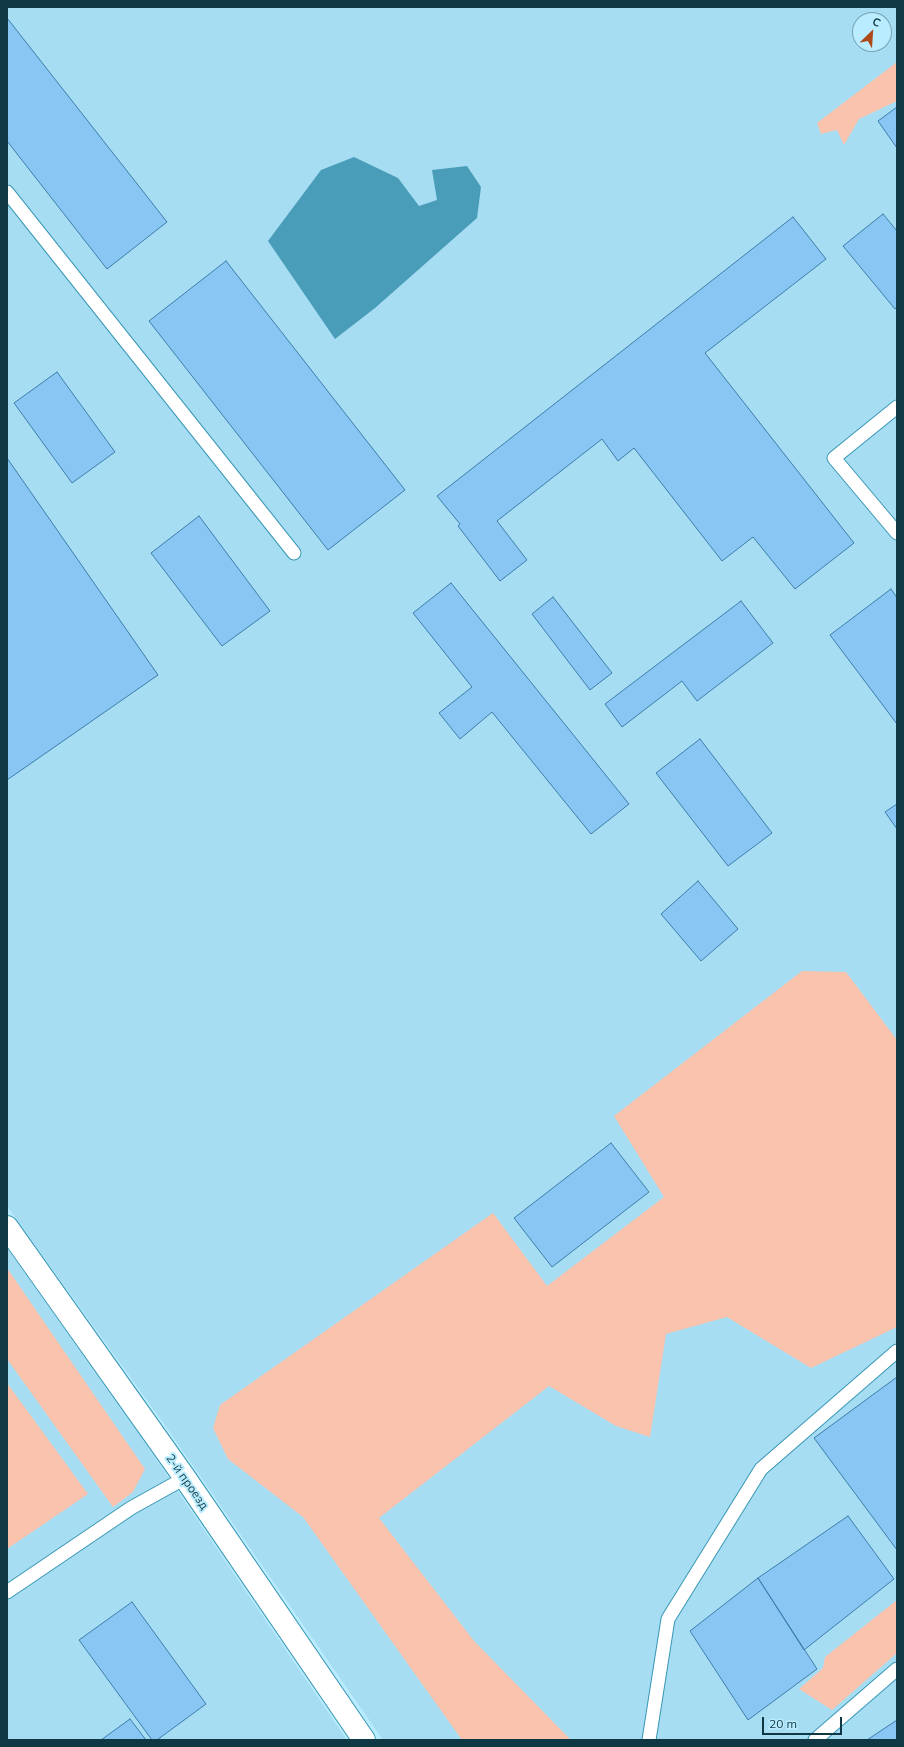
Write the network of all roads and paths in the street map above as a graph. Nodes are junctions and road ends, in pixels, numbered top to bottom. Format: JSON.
{"nodes":[{"id":1,"x":7,"y":192,"type":"edge"},
{"id":2,"x":897,"y":407,"type":"edge"},
{"id":3,"x":897,"y":532,"type":"edge"},
{"id":4,"x":294,"y":553,"type":"dead end"},
{"id":5,"x":7,"y":1227,"type":"edge"},
{"id":6,"x":897,"y":1351,"type":"edge"},
{"id":7,"x":185,"y":1478,"type":"junction"},
{"id":8,"x":7,"y":1592,"type":"edge"},
{"id":9,"x":897,"y":1669,"type":"edge"},
{"id":10,"x":364,"y":1740,"type":"edge"},
{"id":11,"x":650,"y":1740,"type":"edge"},
{"id":12,"x":815,"y":1740,"type":"edge"}],
"edges":[{"from":1,"to":4,"type":"lane"},
{"from":2,"to":3,"type":"lane"},
{"from":5,"to":7,"type":"street","name":"2-й проезд"},
{"from":6,"to":11,"type":"lane"},
{"from":7,"to":8,"type":"lane"},
{"from":7,"to":10,"type":"street","name":"2-й проезд"},
{"from":9,"to":12,"type":"lane"}]}
